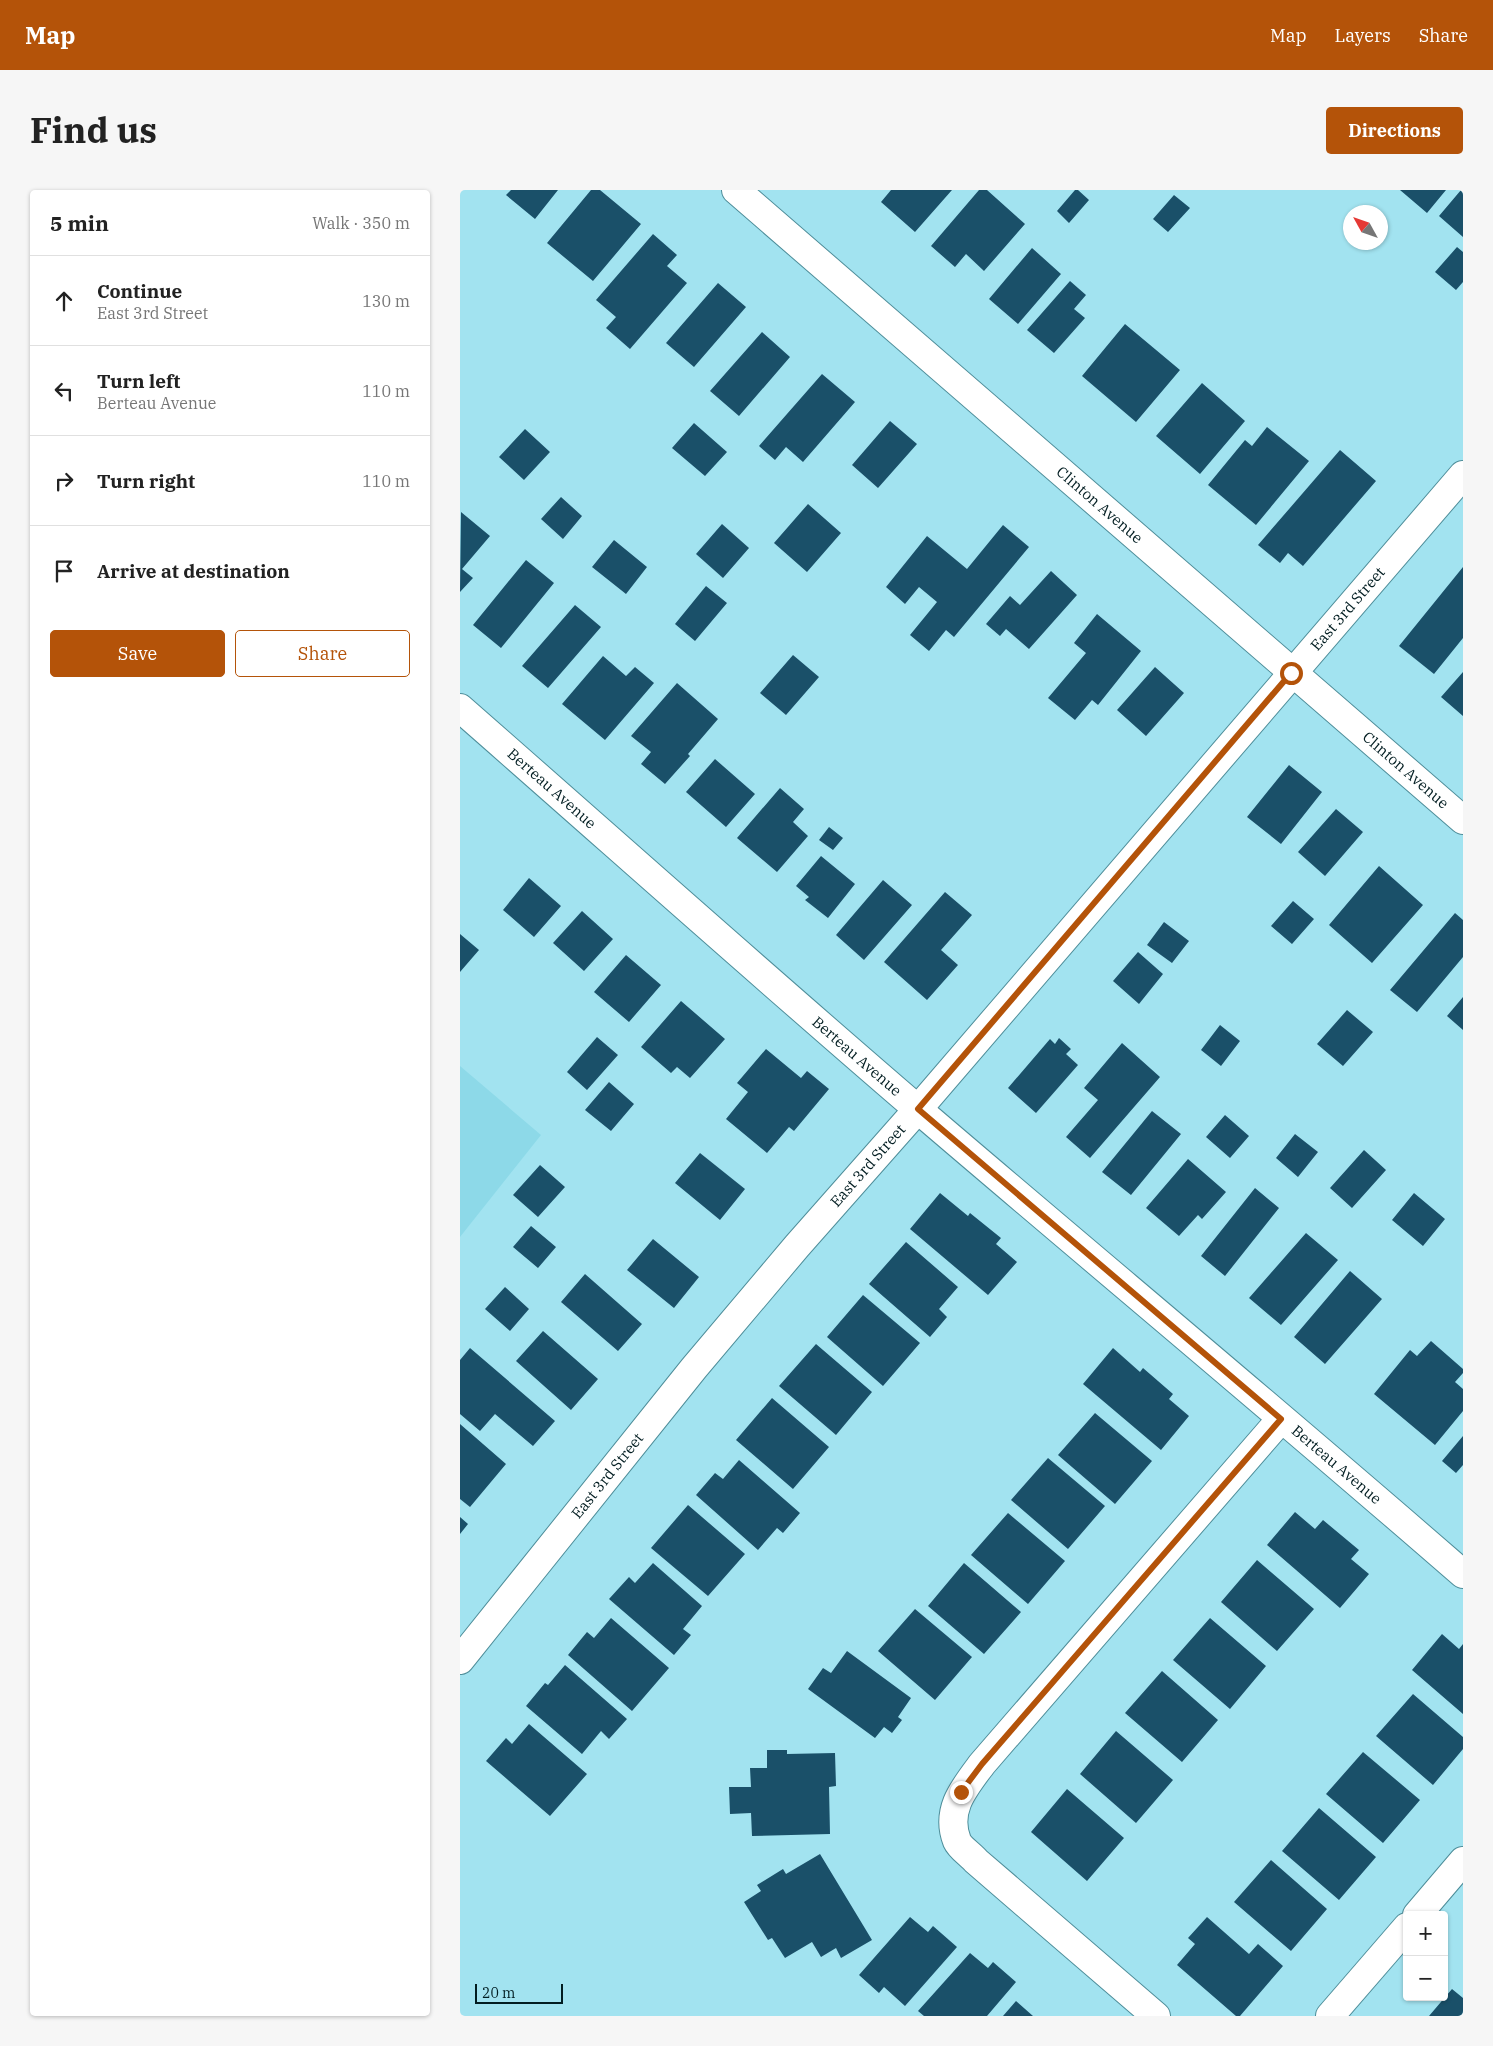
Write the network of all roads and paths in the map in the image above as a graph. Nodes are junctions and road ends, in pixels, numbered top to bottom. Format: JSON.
{"nodes":[{"id":1,"x":736,"y":190,"type":"edge"},
{"id":2,"x":1463,"y":475,"type":"edge"},
{"id":3,"x":1291,"y":673,"type":"junction"},
{"id":4,"x":460,"y":708,"type":"edge"},
{"id":5,"x":1463,"y":820,"type":"edge"},
{"id":6,"x":918,"y":1109,"type":"junction"},
{"id":7,"x":1281,"y":1419,"type":"junction"},
{"id":8,"x":1463,"y":1574,"type":"edge"},
{"id":9,"x":462,"y":1654,"type":"edge"},
{"id":10,"x":1463,"y":1861,"type":"edge"},
{"id":11,"x":1420,"y":1911,"type":"edge"},
{"id":12,"x":1403,"y":1932,"type":"edge"},
{"id":13,"x":1156,"y":2016,"type":"edge"},
{"id":14,"x":1330,"y":2016,"type":"edge"}],
"edges":[{"from":1,"to":3,"type":"street","name":"Clinton Avenue"},
{"from":2,"to":3,"type":"street","name":"East 3rd Street"},
{"from":3,"to":5,"type":"street","name":"Clinton Avenue"},
{"from":3,"to":6,"type":"street","name":"East 3rd Street"},
{"from":4,"to":6,"type":"street","name":"Berteau Avenue"},
{"from":6,"to":7,"type":"street","name":"Berteau Avenue"},
{"from":6,"to":9,"type":"street","name":"East 3rd Street"},
{"from":7,"to":8,"type":"street","name":"Berteau Avenue"},
{"from":7,"to":13,"type":"street"},
{"from":10,"to":11,"type":"street"},
{"from":12,"to":14,"type":"street"}]}
